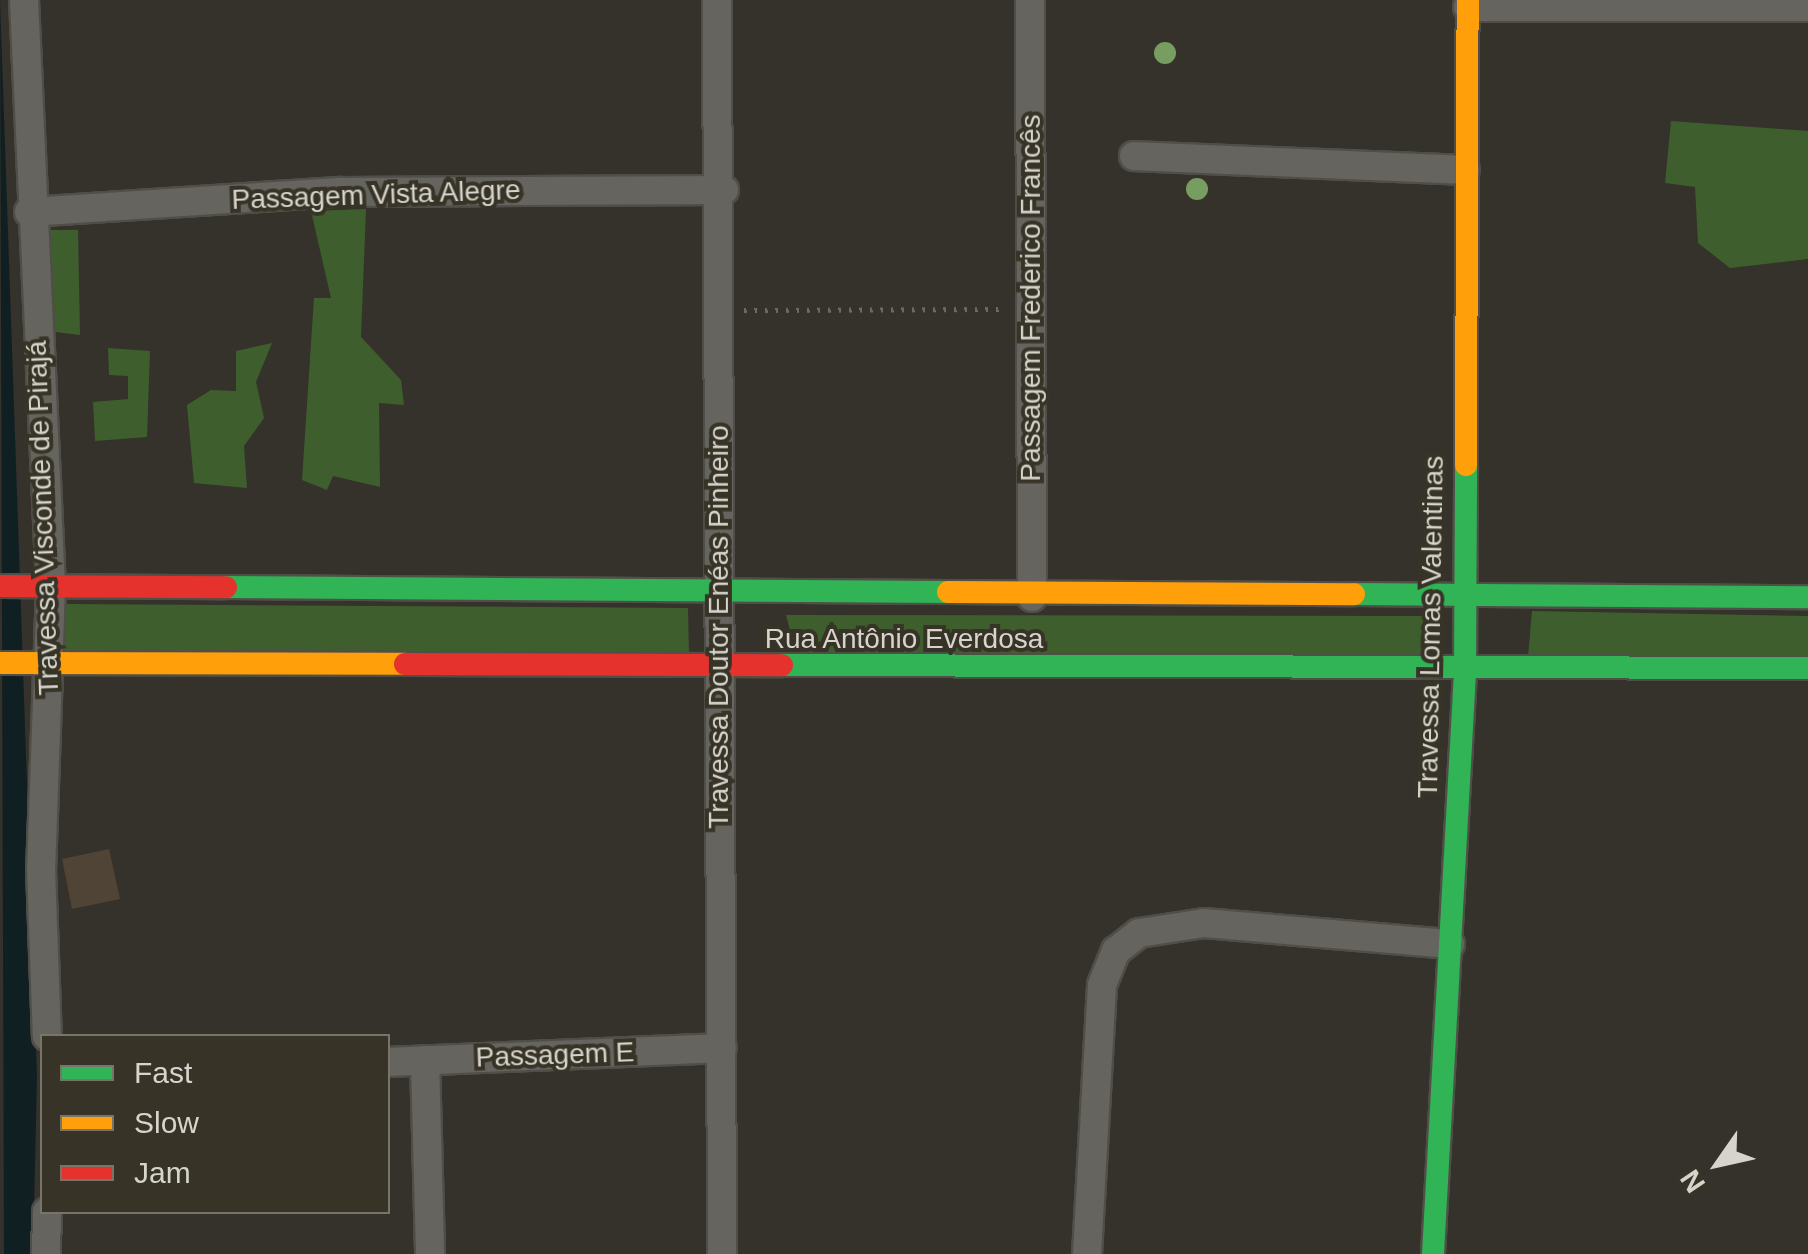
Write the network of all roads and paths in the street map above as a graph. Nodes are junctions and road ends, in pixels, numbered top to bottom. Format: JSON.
{"nodes":[{"id":1,"x":24,"y":0,"type":"edge"},
{"id":2,"x":717,"y":0,"type":"edge"},
{"id":3,"x":1030,"y":0,"type":"edge"},
{"id":4,"x":1468,"y":4,"type":"edge"},
{"id":5,"x":1808,"y":6,"type":"edge"},
{"id":6,"x":1134,"y":156,"type":"dead end"},
{"id":7,"x":1465,"y":170,"type":"junction"},
{"id":8,"x":724,"y":190,"type":"junction"},
{"id":9,"x":28,"y":212,"type":"junction"},
{"id":10,"x":1031,"y":309,"type":"junction"},
{"id":11,"x":720,"y":310,"type":"junction"},
{"id":12,"x":0,"y":586,"type":"edge"},
{"id":13,"x":47,"y":587,"type":"junction"},
{"id":14,"x":717,"y":592,"type":"junction"},
{"id":15,"x":1466,"y":594,"type":"junction"},
{"id":16,"x":1032,"y":597,"type":"junction"},
{"id":17,"x":1808,"y":597,"type":"edge"},
{"id":18,"x":0,"y":662,"type":"edge"},
{"id":19,"x":48,"y":665,"type":"junction"},
{"id":20,"x":717,"y":668,"type":"junction"},
{"id":21,"x":1808,"y":668,"type":"edge"},
{"id":22,"x":1465,"y":672,"type":"junction"},
{"id":23,"x":1450,"y":944,"type":"junction"},
{"id":24,"x":47,"y":1034,"type":"edge"},
{"id":25,"x":722,"y":1048,"type":"junction"},
{"id":26,"x":425,"y":1060,"type":"junction"},
{"id":27,"x":390,"y":1062,"type":"edge"},
{"id":28,"x":47,"y":1214,"type":"edge"},
{"id":29,"x":46,"y":1254,"type":"edge"},
{"id":30,"x":430,"y":1254,"type":"edge"},
{"id":31,"x":722,"y":1254,"type":"edge"},
{"id":32,"x":1087,"y":1254,"type":"edge"},
{"id":33,"x":1433,"y":1254,"type":"edge"}],
"edges":[{"from":1,"to":9,"type":"street","name":"Travessa Visconde de Pirajá"},
{"from":2,"to":8,"type":"street","name":"Travessa Doutor Enéas Pinheiro"},
{"from":3,"to":10,"type":"street","name":"Passagem Frederico Francês"},
{"from":4,"to":5,"type":"street"},
{"from":4,"to":7,"type":"street","name":"Travessa Lomas Valentinas"},
{"from":6,"to":7,"type":"street"},
{"from":7,"to":15,"type":"street","name":"Travessa Lomas Valentinas"},
{"from":8,"to":9,"type":"street","name":"Passagem Vista Alegre"},
{"from":8,"to":11,"type":"street","name":"Travessa Doutor Enéas Pinheiro"},
{"from":9,"to":13,"type":"street","name":"Travessa Visconde de Pirajá"},
{"from":10,"to":11,"type":"path"},
{"from":10,"to":16,"type":"street","name":"Passagem Frederico Francês"},
{"from":11,"to":14,"type":"street","name":"Travessa Doutor Enéas Pinheiro"},
{"from":12,"to":13,"type":"street","name":"Rua Antônio Everdosa"},
{"from":13,"to":14,"type":"street","name":"Rua Antônio Everdosa"},
{"from":13,"to":19,"type":"street","name":"Travessa Visconde de Pirajá"},
{"from":14,"to":16,"type":"street","name":"Rua Antônio Everdosa"},
{"from":14,"to":20,"type":"street","name":"Travessa Doutor Enéas Pinheiro"},
{"from":15,"to":16,"type":"street","name":"Rua Antônio Everdosa"},
{"from":15,"to":17,"type":"street","name":"Rua Antônio Everdosa"},
{"from":15,"to":22,"type":"street","name":"Travessa Lomas Valentinas"},
{"from":18,"to":19,"type":"street","name":"Rua Antônio Everdosa"},
{"from":19,"to":20,"type":"street","name":"Rua Antônio Everdosa"},
{"from":19,"to":24,"type":"street","name":"Travessa Visconde de Pirajá"},
{"from":20,"to":22,"type":"street","name":"Rua Antônio Everdosa"},
{"from":20,"to":25,"type":"street","name":"Travessa Doutor Enéas Pinheiro"},
{"from":21,"to":22,"type":"street","name":"Rua Antônio Everdosa"},
{"from":22,"to":23,"type":"street","name":"Travessa Lomas Valentinas"},
{"from":23,"to":32,"type":"street"},
{"from":23,"to":33,"type":"street","name":"Travessa Lomas Valentinas"},
{"from":25,"to":26,"type":"street","name":"Passagem E"},
{"from":25,"to":31,"type":"street","name":"Travessa Doutor Enéas Pinheiro"},
{"from":26,"to":27,"type":"street","name":"Passagem E"},
{"from":26,"to":30,"type":"street"},
{"from":28,"to":29,"type":"street"}]}
